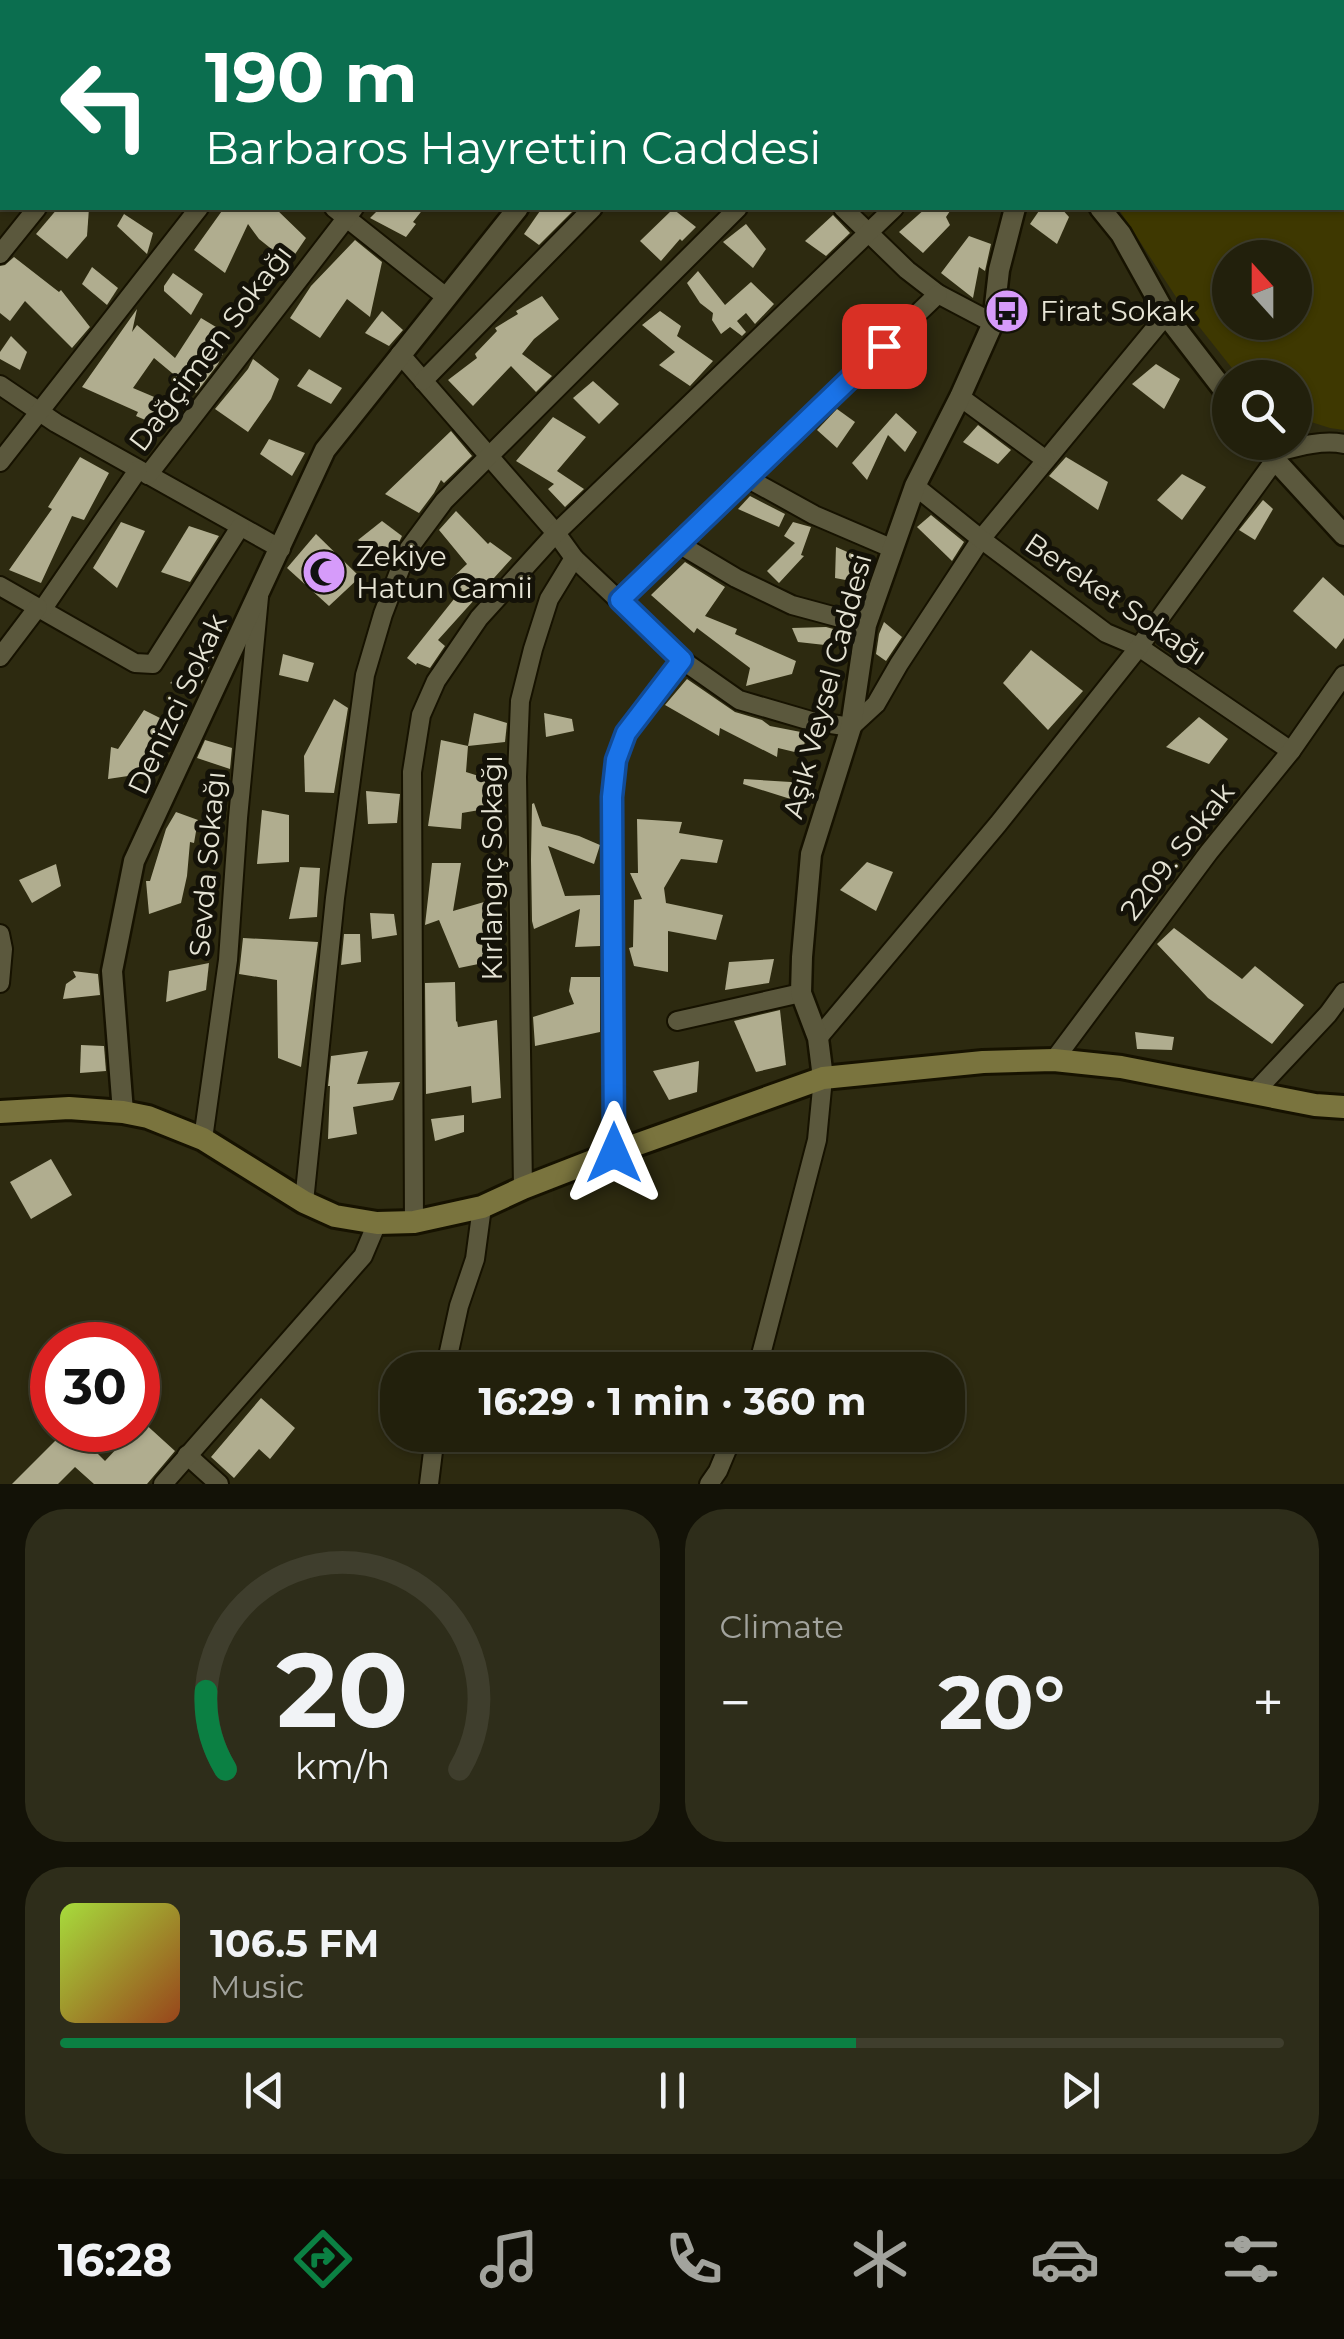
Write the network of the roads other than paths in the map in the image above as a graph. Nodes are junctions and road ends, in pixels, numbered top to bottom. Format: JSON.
{"nodes":[{"id":1,"x":35,"y":210,"type":"edge"},
{"id":2,"x":198,"y":210,"type":"edge"},
{"id":3,"x":516,"y":210,"type":"edge"},
{"id":4,"x":591,"y":210,"type":"edge"},
{"id":5,"x":736,"y":210,"type":"edge"},
{"id":6,"x":845,"y":210,"type":"edge"},
{"id":7,"x":892,"y":210,"type":"edge"},
{"id":8,"x":1015,"y":210,"type":"edge"},
{"id":9,"x":1102,"y":210,"type":"edge"},
{"id":10,"x":344,"y":211,"type":"edge"},
{"id":11,"x":868,"y":232,"type":"junction"},
{"id":12,"x":0,"y":254,"type":"edge"},
{"id":13,"x":938,"y":294,"type":"junction"},
{"id":14,"x":446,"y":297,"type":"junction"},
{"id":15,"x":1166,"y":314,"type":"junction"},
{"id":16,"x":993,"y":322,"type":"junction"},
{"id":17,"x":400,"y":354,"type":"junction"},
{"id":18,"x":1212,"y":374,"type":"edge"},
{"id":19,"x":423,"y":380,"type":"junction"},
{"id":20,"x":0,"y":385,"type":"edge"},
{"id":21,"x":960,"y":397,"type":"junction"},
{"id":22,"x":40,"y":413,"type":"junction"},
{"id":23,"x":1344,"y":444,"type":"edge"},
{"id":24,"x":1312,"y":445,"type":"edge"},
{"id":25,"x":490,"y":457,"type":"junction"},
{"id":26,"x":1046,"y":460,"type":"junction"},
{"id":27,"x":1264,"y":460,"type":"edge"},
{"id":28,"x":1276,"y":460,"type":"edge"},
{"id":29,"x":0,"y":462,"type":"edge"},
{"id":30,"x":143,"y":472,"type":"junction"},
{"id":31,"x":747,"y":478,"type":"junction"},
{"id":32,"x":915,"y":486,"type":"junction"},
{"id":33,"x":240,"y":527,"type":"junction"},
{"id":34,"x":556,"y":533,"type":"junction"},
{"id":35,"x":1344,"y":534,"type":"edge"},
{"id":36,"x":981,"y":539,"type":"junction"},
{"id":37,"x":679,"y":544,"type":"junction"},
{"id":38,"x":891,"y":548,"type":"junction"},
{"id":39,"x":280,"y":549,"type":"junction"},
{"id":40,"x":574,"y":558,"type":"junction"},
{"id":41,"x":0,"y":586,"type":"edge"},
{"id":42,"x":260,"y":593,"type":"junction"},
{"id":43,"x":620,"y":600,"type":"junction"},
{"id":44,"x":40,"y":609,"type":"junction"},
{"id":45,"x":866,"y":626,"type":"junction"},
{"id":46,"x":1139,"y":647,"type":"junction"},
{"id":47,"x":0,"y":657,"type":"edge"},
{"id":48,"x":682,"y":660,"type":"junction"},
{"id":49,"x":1344,"y":674,"type":"edge"},
{"id":50,"x":851,"y":727,"type":"junction"},
{"id":51,"x":1291,"y":751,"type":"junction"},
{"id":52,"x":0,"y":934,"type":"edge"},
{"id":53,"x":0,"y":983,"type":"edge"},
{"id":54,"x":1344,"y":992,"type":"edge"},
{"id":55,"x":801,"y":993,"type":"junction"},
{"id":56,"x":677,"y":1021,"type":"dead end"},
{"id":57,"x":818,"y":1038,"type":"junction"},
{"id":58,"x":1054,"y":1060,"type":"junction"},
{"id":59,"x":823,"y":1078,"type":"junction"},
{"id":60,"x":1254,"y":1094,"type":"junction"},
{"id":61,"x":1344,"y":1107,"type":"edge"},
{"id":62,"x":0,"y":1112,"type":"edge"},
{"id":63,"x":123,"y":1112,"type":"junction"},
{"id":64,"x":203,"y":1138,"type":"junction"},
{"id":65,"x":614,"y":1153,"type":"junction"},
{"id":66,"x":523,"y":1188,"type":"junction"},
{"id":67,"x":304,"y":1202,"type":"junction"},
{"id":68,"x":482,"y":1207,"type":"junction"},
{"id":69,"x":414,"y":1222,"type":"junction"},
{"id":70,"x":377,"y":1223,"type":"junction"},
{"id":71,"x":449,"y":1352,"type":"edge"},
{"id":72,"x":762,"y":1352,"type":"edge"},
{"id":73,"x":433,"y":1452,"type":"edge"},
{"id":74,"x":726,"y":1452,"type":"edge"},
{"id":75,"x":187,"y":1455,"type":"junction"},
{"id":76,"x":163,"y":1484,"type":"edge"},
{"id":77,"x":219,"y":1484,"type":"edge"},
{"id":78,"x":429,"y":1484,"type":"edge"},
{"id":79,"x":709,"y":1484,"type":"edge"}],
"edges":[{"from":1,"to":12,"type":"street"},
{"from":2,"to":22,"type":"street"},
{"from":3,"to":14,"type":"street","name":"Denizci Sokak"},
{"from":4,"to":19,"type":"street"},
{"from":5,"to":25,"type":"street"},
{"from":6,"to":11,"type":"street"},
{"from":7,"to":11,"type":"street"},
{"from":8,"to":16,"type":"street","name":"Aşık Veysel Caddesi"},
{"from":9,"to":15,"type":"street"},
{"from":10,"to":14,"type":"street"},
{"from":10,"to":30,"type":"street","name":"Dağçimen Sokağı"},
{"from":11,"to":13,"type":"street"},
{"from":11,"to":34,"type":"street"},
{"from":13,"to":16,"type":"street"},
{"from":13,"to":31,"type":"street"},
{"from":14,"to":17,"type":"street","name":"Denizci Sokak"},
{"from":15,"to":18,"type":"street"},
{"from":15,"to":26,"type":"street"},
{"from":16,"to":21,"type":"street","name":"Aşık Veysel Caddesi"},
{"from":17,"to":19,"type":"street"},
{"from":17,"to":39,"type":"street","name":"Denizci Sokak"},
{"from":19,"to":25,"type":"street"},
{"from":20,"to":22,"type":"street"},
{"from":21,"to":26,"type":"street"},
{"from":21,"to":32,"type":"street","name":"Aşık Veysel Caddesi"},
{"from":22,"to":29,"type":"street"},
{"from":22,"to":30,"type":"street"},
{"from":23,"to":24,"type":"street"},
{"from":25,"to":34,"type":"street"},
{"from":25,"to":67,"type":"street"},
{"from":26,"to":36,"type":"street"},
{"from":27,"to":46,"type":"street"},
{"from":28,"to":35,"type":"street"},
{"from":30,"to":33,"type":"street"},
{"from":30,"to":44,"type":"street","name":"Dağçimen Sokağı"},
{"from":31,"to":37,"type":"street"},
{"from":31,"to":38,"type":"street"},
{"from":32,"to":36,"type":"street","name":"Bereket Sokağı"},
{"from":32,"to":38,"type":"street","name":"Aşık Veysel Caddesi"},
{"from":33,"to":39,"type":"street"},
{"from":33,"to":44,"type":"street"},
{"from":34,"to":40,"type":"street"},
{"from":34,"to":69,"type":"street"},
{"from":36,"to":46,"type":"street","name":"Bereket Sokağı"},
{"from":36,"to":50,"type":"street"},
{"from":37,"to":43,"type":"street"},
{"from":37,"to":45,"type":"street"},
{"from":38,"to":45,"type":"street","name":"Aşık Veysel Caddesi"},
{"from":39,"to":42,"type":"street","name":"Denizci Sokak"},
{"from":40,"to":43,"type":"street"},
{"from":40,"to":66,"type":"street","name":"Kırlangıç Sokağı"},
{"from":41,"to":44,"type":"street"},
{"from":42,"to":63,"type":"street","name":"Denizci Sokak"},
{"from":42,"to":64,"type":"street","name":"Sevda Sokağı"},
{"from":43,"to":48,"type":"street"},
{"from":44,"to":47,"type":"street","name":"Dağçimen Sokağı"},
{"from":45,"to":50,"type":"street","name":"Aşık Veysel Caddesi"},
{"from":46,"to":51,"type":"street","name":"Bereket Sokağı"},
{"from":46,"to":57,"type":"street"},
{"from":48,"to":50,"type":"street"},
{"from":48,"to":65,"type":"street"},
{"from":49,"to":51,"type":"street","name":"2209. Sokak"},
{"from":50,"to":55,"type":"street","name":"Aşık Veysel Caddesi"},
{"from":51,"to":58,"type":"street","name":"2209. Sokak"},
{"from":52,"to":53,"type":"street"},
{"from":54,"to":60,"type":"street"},
{"from":55,"to":56,"type":"street"},
{"from":55,"to":57,"type":"street","name":"Aşık Veysel Caddesi"},
{"from":57,"to":59,"type":"street","name":"Aşık Veysel Caddesi"},
{"from":58,"to":59,"type":"main road"},
{"from":58,"to":60,"type":"main road"},
{"from":59,"to":65,"type":"main road"},
{"from":59,"to":72,"type":"street"},
{"from":60,"to":61,"type":"main road"},
{"from":62,"to":63,"type":"main road"},
{"from":63,"to":64,"type":"main road"},
{"from":64,"to":67,"type":"main road"},
{"from":65,"to":66,"type":"main road"},
{"from":66,"to":68,"type":"main road"},
{"from":67,"to":70,"type":"main road"},
{"from":68,"to":69,"type":"main road"},
{"from":68,"to":71,"type":"street"},
{"from":69,"to":70,"type":"main road"},
{"from":70,"to":75,"type":"street"},
{"from":73,"to":78,"type":"street"},
{"from":74,"to":79,"type":"street"},
{"from":75,"to":76,"type":"street"},
{"from":75,"to":77,"type":"street"}]}
